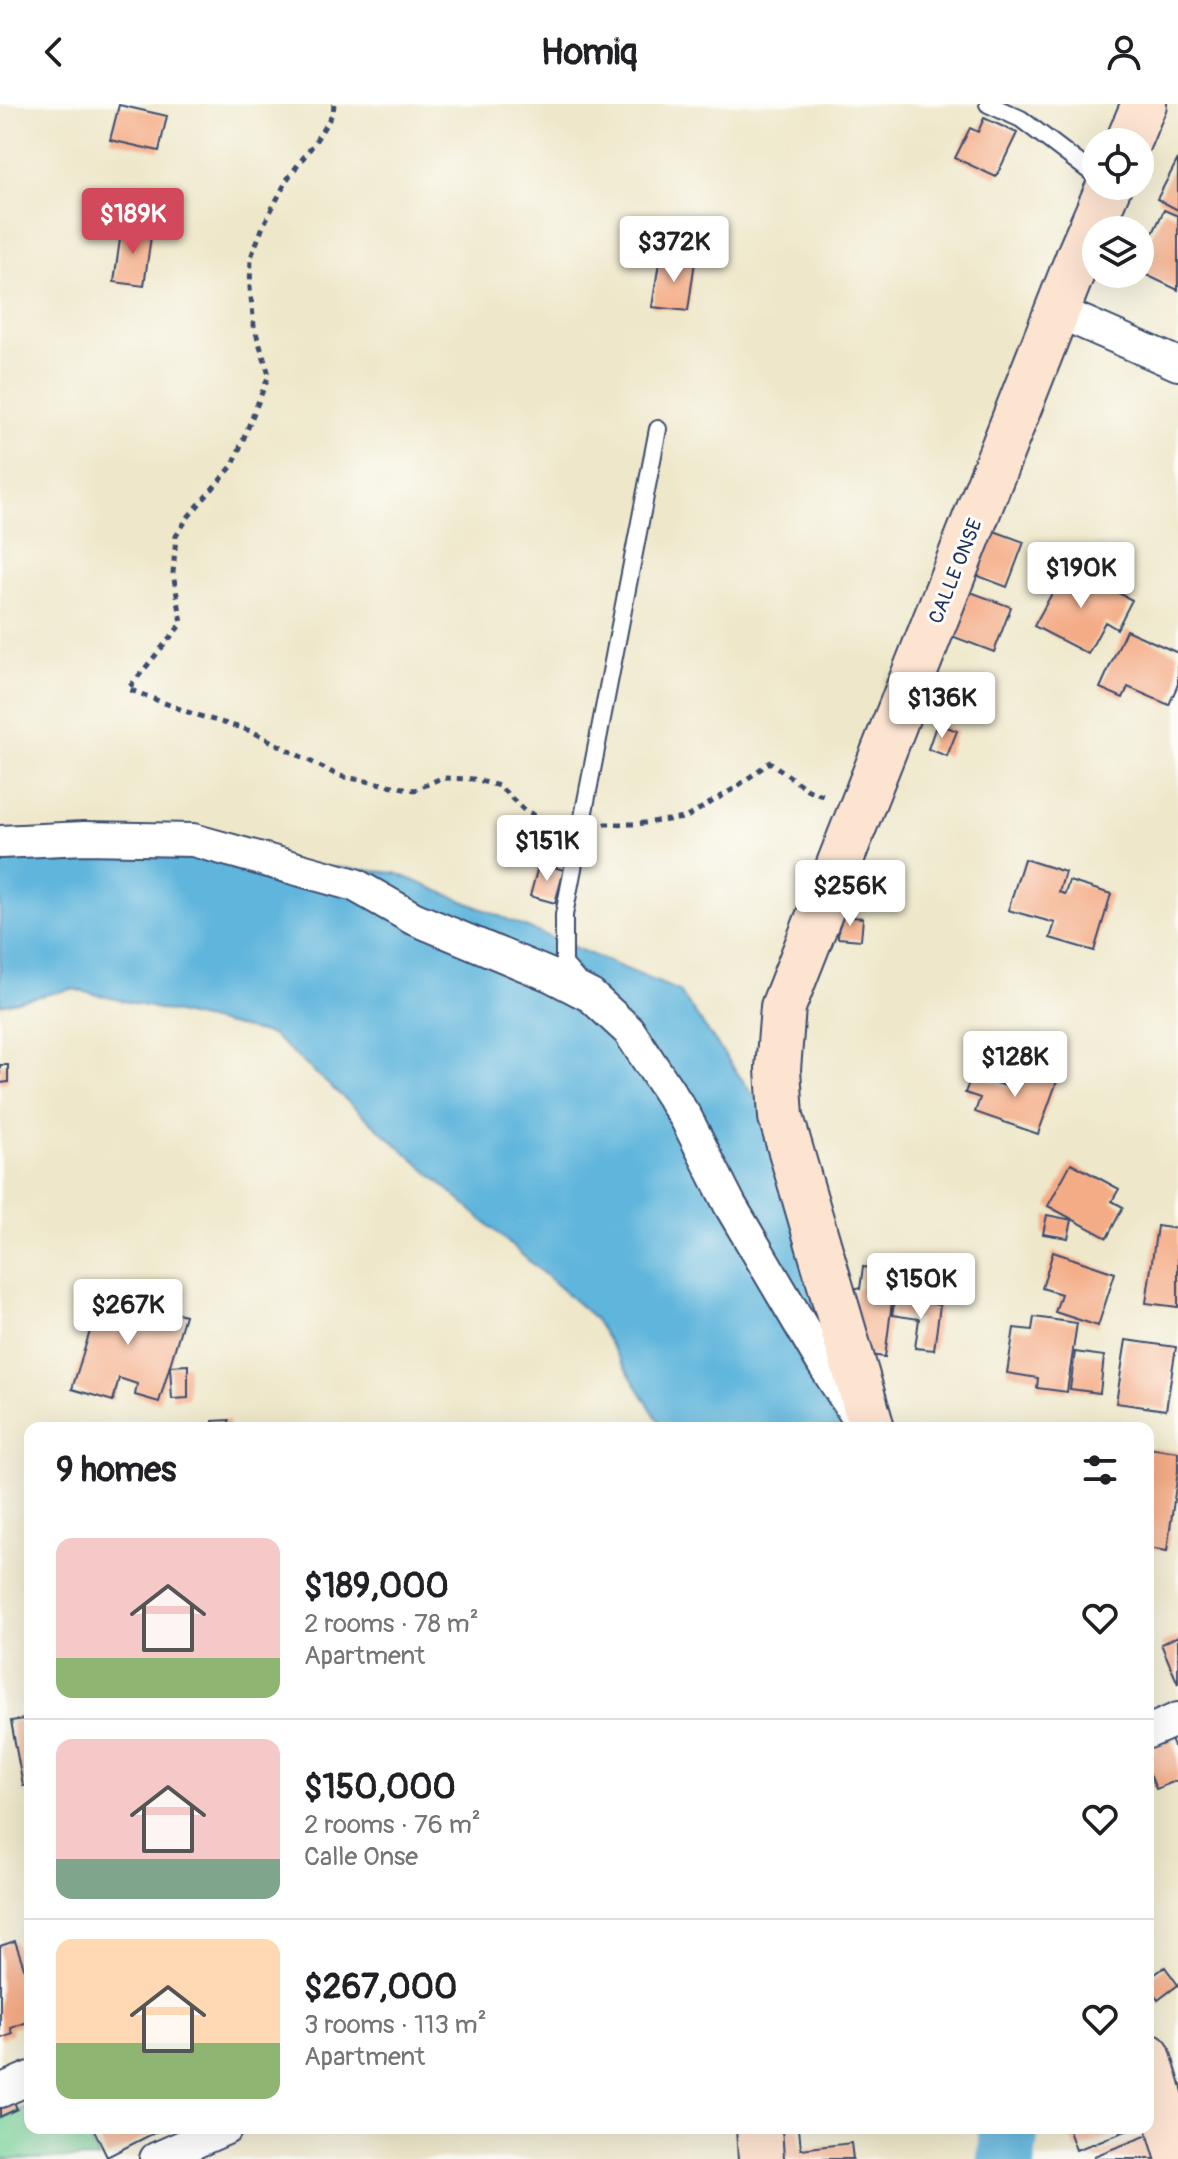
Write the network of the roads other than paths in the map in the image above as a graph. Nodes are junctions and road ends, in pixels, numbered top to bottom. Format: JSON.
{"nodes":[{"id":1,"x":988,"y":104,"type":"edge"},
{"id":2,"x":1144,"y":104,"type":"edge"},
{"id":3,"x":1134,"y":128,"type":"edge"},
{"id":4,"x":1082,"y":165,"type":"edge"},
{"id":5,"x":1103,"y":200,"type":"edge"},
{"id":6,"x":1057,"y":311,"type":"junction"},
{"id":7,"x":1178,"y":364,"type":"edge"},
{"id":8,"x":658,"y":429,"type":"dead end"},
{"id":9,"x":0,"y":842,"type":"edge"},
{"id":10,"x":591,"y":996,"type":"junction"},
{"id":11,"x":861,"y":1422,"type":"edge"},
{"id":12,"x":870,"y":1422,"type":"edge"},
{"id":13,"x":1178,"y":1719,"type":"edge"},
{"id":14,"x":1154,"y":1729,"type":"edge"},
{"id":15,"x":1154,"y":2076,"type":"edge"},
{"id":16,"x":24,"y":2081,"type":"edge"},
{"id":17,"x":0,"y":2091,"type":"edge"},
{"id":18,"x":212,"y":2134,"type":"edge"},
{"id":19,"x":759,"y":2134,"type":"edge"},
{"id":20,"x":1178,"y":2155,"type":"edge"},
{"id":21,"x":156,"y":2159,"type":"edge"},
{"id":22,"x":761,"y":2159,"type":"edge"}],
"edges":[{"from":1,"to":4,"type":"lane"},
{"from":2,"to":3,"type":"street"},
{"from":5,"to":6,"type":"street","name":"CALLE ONSE"},
{"from":6,"to":7,"type":"street"},
{"from":6,"to":12,"type":"street","name":"CALLE ONSE"},
{"from":8,"to":10,"type":"lane"},
{"from":9,"to":10,"type":"street"},
{"from":10,"to":11,"type":"street"},
{"from":13,"to":14,"type":"street"},
{"from":15,"to":20,"type":"street"},
{"from":16,"to":17,"type":"street"},
{"from":18,"to":21,"type":"street"},
{"from":19,"to":22,"type":"street"}]}
